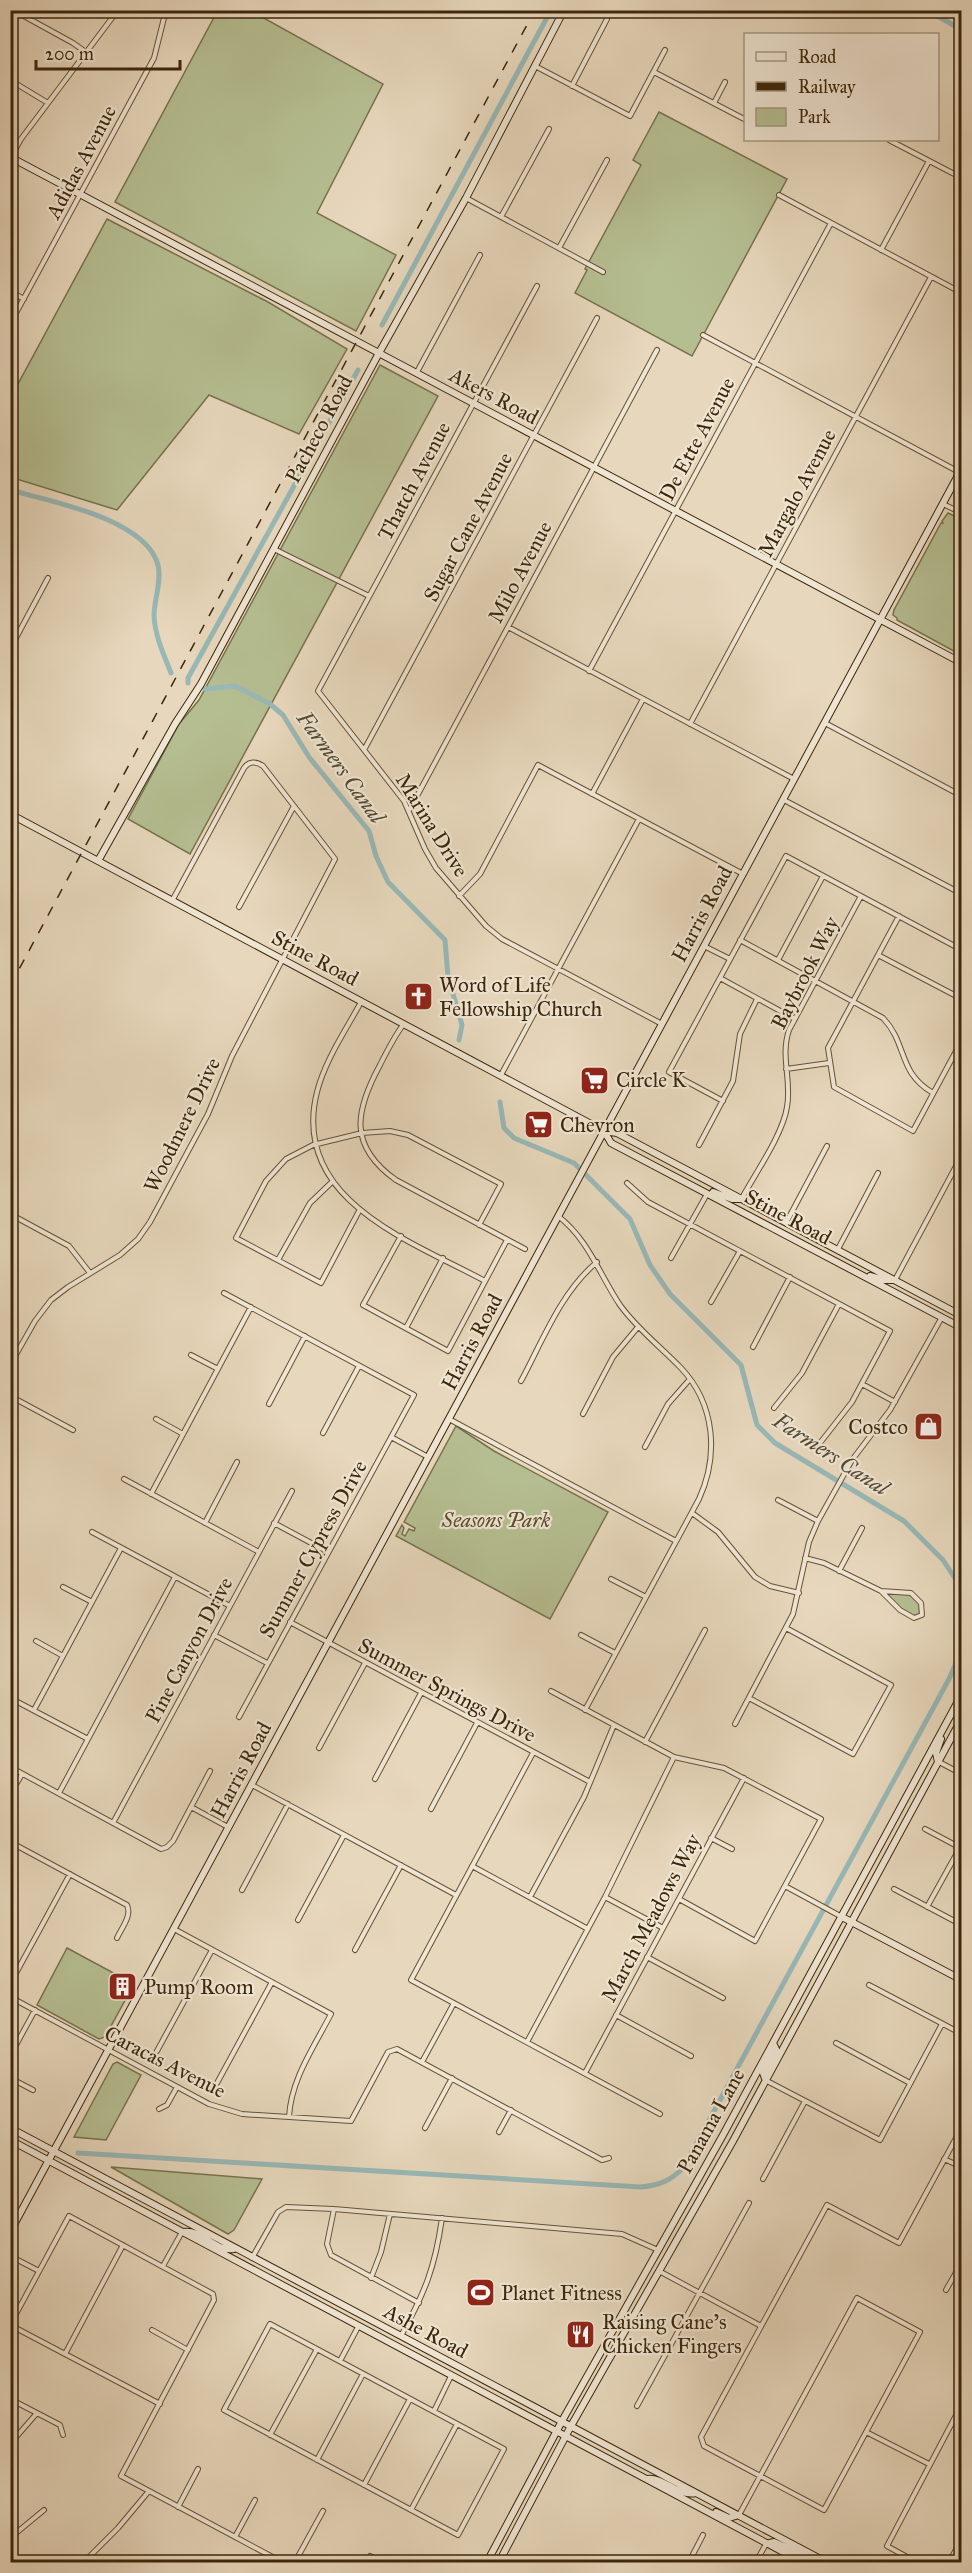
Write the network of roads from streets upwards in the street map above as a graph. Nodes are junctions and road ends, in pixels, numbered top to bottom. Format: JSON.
{"nodes":[{"id":1,"x":13,"y":10,"type":"edge"},
{"id":2,"x":118,"y":10,"type":"edge"},
{"id":3,"x":166,"y":10,"type":"edge"},
{"id":4,"x":564,"y":10,"type":"edge"},
{"id":5,"x":956,"y":10,"type":"edge"},
{"id":6,"x":962,"y":14,"type":"edge"},
{"id":7,"x":607,"y":20,"type":"dead end"},
{"id":8,"x":665,"y":50,"type":"dead end"},
{"id":9,"x":87,"y":53,"type":"junction"},
{"id":10,"x":534,"y":65,"type":"junction"},
{"id":11,"x":654,"y":72,"type":"junction"},
{"id":12,"x":10,"y":80,"type":"edge"},
{"id":13,"x":725,"y":82,"type":"dead end"},
{"id":14,"x":572,"y":86,"type":"junction"},
{"id":15,"x":48,"y":103,"type":"junction"},
{"id":16,"x":714,"y":104,"type":"junction"},
{"id":17,"x":744,"y":119,"type":"edge"},
{"id":18,"x":549,"y":129,"type":"dead end"},
{"id":19,"x":891,"y":141,"type":"edge"},
{"id":20,"x":10,"y":157,"type":"edge"},
{"id":21,"x":607,"y":160,"type":"dead end"},
{"id":22,"x":929,"y":161,"type":"junction"},
{"id":23,"x":962,"y":178,"type":"edge"},
{"id":24,"x":80,"y":195,"type":"junction"},
{"id":25,"x":779,"y":195,"type":"dead end"},
{"id":26,"x":466,"y":198,"type":"junction"},
{"id":27,"x":501,"y":217,"type":"junction"},
{"id":28,"x":831,"y":223,"type":"junction"},
{"id":29,"x":559,"y":248,"type":"junction"},
{"id":30,"x":881,"y":250,"type":"junction"},
{"id":31,"x":480,"y":255,"type":"dead end"},
{"id":32,"x":603,"y":272,"type":"dead end"},
{"id":33,"x":931,"y":277,"type":"junction"},
{"id":34,"x":537,"y":286,"type":"dead end"},
{"id":35,"x":10,"y":291,"type":"edge"},
{"id":36,"x":962,"y":293,"type":"edge"},
{"id":37,"x":24,"y":298,"type":"junction"},
{"id":38,"x":597,"y":318,"type":"dead end"},
{"id":39,"x":10,"y":324,"type":"edge"},
{"id":40,"x":703,"y":335,"type":"dead end"},
{"id":41,"x":657,"y":350,"type":"dead end"},
{"id":42,"x":379,"y":353,"type":"junction"},
{"id":43,"x":755,"y":363,"type":"junction"},
{"id":44,"x":416,"y":373,"type":"junction"},
{"id":45,"x":473,"y":404,"type":"junction"},
{"id":46,"x":856,"y":417,"type":"junction"},
{"id":47,"x":534,"y":436,"type":"junction"},
{"id":48,"x":594,"y":468,"type":"junction"},
{"id":49,"x":960,"y":470,"type":"edge"},
{"id":50,"x":943,"y":503,"type":"junction"},
{"id":51,"x":675,"y":511,"type":"junction"},
{"id":52,"x":962,"y":513,"type":"edge"},
{"id":53,"x":273,"y":549,"type":"junction"},
{"id":54,"x":776,"y":565,"type":"junction"},
{"id":55,"x":48,"y":578,"type":"dead end"},
{"id":56,"x":369,"y":596,"type":"junction"},
{"id":57,"x":880,"y":620,"type":"junction"},
{"id":58,"x":508,"y":627,"type":"junction"},
{"id":59,"x":10,"y":649,"type":"edge"},
{"id":60,"x":962,"y":663,"type":"edge"},
{"id":61,"x":589,"y":670,"type":"junction"},
{"id":62,"x":318,"y":691,"type":"joint"},
{"id":63,"x":643,"y":699,"type":"junction"},
{"id":64,"x":824,"y":723,"type":"junction"},
{"id":65,"x":690,"y":724,"type":"junction"},
{"id":66,"x":364,"y":750,"type":"junction"},
{"id":67,"x":794,"y":779,"type":"junction"},
{"id":68,"x":592,"y":794,"type":"junction"},
{"id":69,"x":962,"y":796,"type":"edge"},
{"id":70,"x":783,"y":799,"type":"junction"},
{"id":71,"x":294,"y":806,"type":"junction"},
{"id":72,"x":409,"y":809,"type":"junction"},
{"id":73,"x":10,"y":814,"type":"edge"},
{"id":74,"x":639,"y":819,"type":"junction"},
{"id":75,"x":98,"y":861,"type":"junction"},
{"id":76,"x":743,"y":874,"type":"junction"},
{"id":77,"x":823,"y":876,"type":"junction"},
{"id":78,"x":962,"y":894,"type":"edge"},
{"id":79,"x":459,"y":896,"type":"junction"},
{"id":80,"x":861,"y":896,"type":"junction"},
{"id":81,"x":172,"y":901,"type":"junction"},
{"id":82,"x":239,"y":908,"type":"dead end"},
{"id":83,"x":899,"y":916,"type":"junction"},
{"id":84,"x":740,"y":940,"type":"junction"},
{"id":85,"x":704,"y":946,"type":"junction"},
{"id":86,"x":962,"y":950,"type":"edge"},
{"id":87,"x":878,"y":955,"type":"junction"},
{"id":88,"x":282,"y":959,"type":"junction"},
{"id":89,"x":730,"y":959,"type":"junction"},
{"id":90,"x":778,"y":960,"type":"junction"},
{"id":91,"x":558,"y":969,"type":"junction"},
{"id":92,"x":720,"y":978,"type":"junction"},
{"id":93,"x":816,"y":981,"type":"junction"},
{"id":94,"x":757,"y":999,"type":"junction"},
{"id":95,"x":962,"y":999,"type":"edge"},
{"id":96,"x":362,"y":1001,"type":"junction"},
{"id":97,"x":854,"y":1001,"type":"junction"},
{"id":98,"x":795,"y":1019,"type":"junction"},
{"id":99,"x":404,"y":1024,"type":"junction"},
{"id":100,"x":662,"y":1024,"type":"junction"},
{"id":101,"x":962,"y":1040,"type":"edge"},
{"id":102,"x":829,"y":1062,"type":"junction"},
{"id":103,"x":786,"y":1069,"type":"junction"},
{"id":104,"x":501,"y":1075,"type":"junction"},
{"id":105,"x":933,"y":1093,"type":"junction"},
{"id":106,"x":723,"y":1101,"type":"junction"},
{"id":107,"x":604,"y":1131,"type":"junction"},
{"id":108,"x":362,"y":1133,"type":"junction"},
{"id":109,"x":317,"y":1144,"type":"junction"},
{"id":110,"x":699,"y":1146,"type":"dead end"},
{"id":111,"x":827,"y":1146,"type":"dead end"},
{"id":112,"x":962,"y":1155,"type":"edge"},
{"id":113,"x":878,"y":1173,"type":"dead end"},
{"id":114,"x":333,"y":1181,"type":"junction"},
{"id":115,"x":687,"y":1182,"type":"junction"},
{"id":116,"x":627,"y":1183,"type":"dead end"},
{"id":117,"x":707,"y":1193,"type":"junction"},
{"id":118,"x":742,"y":1198,"type":"junction"},
{"id":119,"x":359,"y":1211,"type":"junction"},
{"id":120,"x":10,"y":1214,"type":"edge"},
{"id":121,"x":558,"y":1216,"type":"junction"},
{"id":122,"x":787,"y":1221,"type":"junction"},
{"id":123,"x":479,"y":1225,"type":"junction"},
{"id":124,"x":691,"y":1225,"type":"junction"},
{"id":125,"x":400,"y":1236,"type":"junction"},
{"id":126,"x":507,"y":1240,"type":"junction"},
{"id":127,"x":525,"y":1249,"type":"dead end"},
{"id":128,"x":838,"y":1249,"type":"junction"},
{"id":129,"x":740,"y":1251,"type":"junction"},
{"id":130,"x":443,"y":1258,"type":"junction"},
{"id":131,"x":671,"y":1258,"type":"dead end"},
{"id":132,"x":279,"y":1260,"type":"junction"},
{"id":133,"x":597,"y":1262,"type":"junction"},
{"id":134,"x":858,"y":1272,"type":"junction"},
{"id":135,"x":90,"y":1273,"type":"junction"},
{"id":136,"x":790,"y":1277,"type":"junction"},
{"id":137,"x":896,"y":1280,"type":"junction"},
{"id":138,"x":485,"y":1281,"type":"junction"},
{"id":139,"x":224,"y":1293,"type":"dead end"},
{"id":140,"x":711,"y":1302,"type":"dead end"},
{"id":141,"x":840,"y":1304,"type":"junction"},
{"id":142,"x":251,"y":1307,"type":"junction"},
{"id":143,"x":942,"y":1317,"type":"junction"},
{"id":144,"x":962,"y":1318,"type":"edge"},
{"id":145,"x":638,"y":1327,"type":"junction"},
{"id":146,"x":406,"y":1328,"type":"junction"},
{"id":147,"x":962,"y":1328,"type":"edge"},
{"id":148,"x":305,"y":1336,"type":"junction"},
{"id":149,"x":753,"y":1347,"type":"dead end"},
{"id":150,"x":191,"y":1355,"type":"dead end"},
{"id":151,"x":10,"y":1365,"type":"edge"},
{"id":152,"x":359,"y":1366,"type":"junction"},
{"id":153,"x":218,"y":1369,"type":"junction"},
{"id":154,"x":690,"y":1379,"type":"junction"},
{"id":155,"x":521,"y":1381,"type":"dead end"},
{"id":156,"x":862,"y":1384,"type":"junction"},
{"id":157,"x":10,"y":1396,"type":"edge"},
{"id":158,"x":896,"y":1402,"type":"junction"},
{"id":159,"x":269,"y":1404,"type":"dead end"},
{"id":160,"x":774,"y":1408,"type":"dead end"},
{"id":161,"x":583,"y":1414,"type":"dead end"},
{"id":162,"x":156,"y":1419,"type":"dead end"},
{"id":163,"x":449,"y":1419,"type":"junction"},
{"id":164,"x":73,"y":1430,"type":"dead end"},
{"id":165,"x":323,"y":1433,"type":"dead end"},
{"id":166,"x":183,"y":1434,"type":"junction"},
{"id":167,"x":391,"y":1437,"type":"junction"},
{"id":168,"x":820,"y":1443,"type":"dead end"},
{"id":169,"x":645,"y":1447,"type":"dead end"},
{"id":170,"x":428,"y":1457,"type":"junction"},
{"id":171,"x":237,"y":1462,"type":"dead end"},
{"id":172,"x":124,"y":1479,"type":"dead end"},
{"id":173,"x":291,"y":1491,"type":"dead end"},
{"id":174,"x":151,"y":1494,"type":"junction"},
{"id":175,"x":778,"y":1500,"type":"dead end"},
{"id":176,"x":692,"y":1512,"type":"junction"},
{"id":177,"x":10,"y":1513,"type":"edge"},
{"id":178,"x":818,"y":1521,"type":"junction"},
{"id":179,"x":205,"y":1523,"type":"junction"},
{"id":180,"x":274,"y":1523,"type":"junction"},
{"id":181,"x":10,"y":1526,"type":"edge"},
{"id":182,"x":862,"y":1528,"type":"dead end"},
{"id":183,"x":92,"y":1532,"type":"dead end"},
{"id":184,"x":676,"y":1542,"type":"junction"},
{"id":185,"x":121,"y":1548,"type":"junction"},
{"id":186,"x":259,"y":1552,"type":"junction"},
{"id":187,"x":328,"y":1552,"type":"junction"},
{"id":188,"x":806,"y":1558,"type":"junction"},
{"id":189,"x":839,"y":1571,"type":"junction"},
{"id":190,"x":176,"y":1577,"type":"junction"},
{"id":191,"x":611,"y":1579,"type":"dead end"},
{"id":192,"x":63,"y":1587,"type":"dead end"},
{"id":193,"x":881,"y":1591,"type":"junction"},
{"id":194,"x":799,"y":1593,"type":"junction"},
{"id":195,"x":646,"y":1598,"type":"junction"},
{"id":196,"x":92,"y":1602,"type":"junction"},
{"id":197,"x":230,"y":1606,"type":"junction"},
{"id":198,"x":290,"y":1622,"type":"junction"},
{"id":199,"x":786,"y":1628,"type":"junction"},
{"id":200,"x":705,"y":1630,"type":"dead end"},
{"id":201,"x":214,"y":1635,"type":"junction"},
{"id":202,"x":581,"y":1635,"type":"dead end"},
{"id":203,"x":36,"y":1641,"type":"dead end"},
{"id":204,"x":328,"y":1643,"type":"junction"},
{"id":205,"x":615,"y":1653,"type":"junction"},
{"id":206,"x":63,"y":1656,"type":"junction"},
{"id":207,"x":267,"y":1663,"type":"junction"},
{"id":208,"x":365,"y":1663,"type":"junction"},
{"id":209,"x":550,"y":1691,"type":"dead end"},
{"id":210,"x":421,"y":1693,"type":"junction"},
{"id":211,"x":962,"y":1694,"type":"edge"},
{"id":212,"x":10,"y":1698,"type":"edge"},
{"id":213,"x":748,"y":1698,"type":"junction"},
{"id":214,"x":34,"y":1710,"type":"junction"},
{"id":215,"x":585,"y":1710,"type":"junction"},
{"id":216,"x":238,"y":1717,"type":"dead end"},
{"id":217,"x":962,"y":1718,"type":"edge"},
{"id":218,"x":947,"y":1721,"type":"junction"},
{"id":219,"x":477,"y":1723,"type":"junction"},
{"id":220,"x":735,"y":1724,"type":"dead end"},
{"id":221,"x":614,"y":1725,"type":"junction"},
{"id":222,"x":88,"y":1739,"type":"junction"},
{"id":223,"x":645,"y":1742,"type":"junction"},
{"id":224,"x":319,"y":1748,"type":"dead end"},
{"id":225,"x":533,"y":1753,"type":"junction"},
{"id":226,"x":674,"y":1757,"type":"junction"},
{"id":227,"x":938,"y":1762,"type":"junction"},
{"id":228,"x":10,"y":1767,"type":"edge"},
{"id":229,"x":210,"y":1771,"type":"dead end"},
{"id":230,"x":22,"y":1774,"type":"junction"},
{"id":231,"x":962,"y":1774,"type":"edge"},
{"id":232,"x":744,"y":1778,"type":"junction"},
{"id":233,"x":375,"y":1779,"type":"dead end"},
{"id":234,"x":590,"y":1782,"type":"junction"},
{"id":235,"x":252,"y":1785,"type":"junction"},
{"id":236,"x":59,"y":1793,"type":"junction"},
{"id":237,"x":10,"y":1795,"type":"edge"},
{"id":238,"x":288,"y":1804,"type":"junction"},
{"id":239,"x":191,"y":1807,"type":"junction"},
{"id":240,"x":431,"y":1809,"type":"dead end"},
{"id":241,"x":113,"y":1823,"type":"junction"},
{"id":242,"x":229,"y":1827,"type":"junction"},
{"id":243,"x":925,"y":1829,"type":"dead end"},
{"id":244,"x":345,"y":1835,"type":"junction"},
{"id":245,"x":711,"y":1839,"type":"junction"},
{"id":246,"x":10,"y":1842,"type":"edge"},
{"id":247,"x":961,"y":1846,"type":"edge"},
{"id":248,"x":732,"y":1850,"type":"dead end"},
{"id":249,"x":400,"y":1865,"type":"junction"},
{"id":250,"x":472,"y":1866,"type":"junction"},
{"id":251,"x":70,"y":1874,"type":"junction"},
{"id":252,"x":785,"y":1886,"type":"junction"},
{"id":253,"x":894,"y":1889,"type":"dead end"},
{"id":254,"x":242,"y":1890,"type":"dead end"},
{"id":255,"x":456,"y":1895,"type":"junction"},
{"id":256,"x":530,"y":1897,"type":"junction"},
{"id":257,"x":605,"y":1897,"type":"junction"},
{"id":258,"x":679,"y":1899,"type":"junction"},
{"id":259,"x":927,"y":1907,"type":"junction"},
{"id":260,"x":842,"y":1917,"type":"junction"},
{"id":261,"x":298,"y":1920,"type":"dead end"},
{"id":262,"x":852,"y":1923,"type":"junction"},
{"id":263,"x":962,"y":1925,"type":"edge"},
{"id":264,"x":663,"y":1928,"type":"junction"},
{"id":265,"x":174,"y":1929,"type":"junction"},
{"id":266,"x":588,"y":1929,"type":"junction"},
{"id":267,"x":117,"y":1938,"type":"dead end"},
{"id":268,"x":212,"y":1950,"type":"junction"},
{"id":269,"x":355,"y":1950,"type":"dead end"},
{"id":270,"x":647,"y":1958,"type":"junction"},
{"id":271,"x":962,"y":1980,"type":"edge"},
{"id":272,"x":272,"y":1982,"type":"junction"},
{"id":273,"x":10,"y":1984,"type":"edge"},
{"id":274,"x":869,"y":1985,"type":"dead end"},
{"id":275,"x":10,"y":1997,"type":"edge"},
{"id":276,"x":723,"y":1998,"type":"dead end"},
{"id":277,"x":454,"y":2002,"type":"junction"},
{"id":278,"x":35,"y":2010,"type":"junction"},
{"id":279,"x":616,"y":2015,"type":"junction"},
{"id":280,"x":942,"y":2024,"type":"junction"},
{"id":281,"x":962,"y":2034,"type":"edge"},
{"id":282,"x":527,"y":2042,"type":"junction"},
{"id":283,"x":773,"y":2043,"type":"junction"},
{"id":284,"x":836,"y":2043,"type":"dead end"},
{"id":285,"x":109,"y":2050,"type":"junction"},
{"id":286,"x":158,"y":2051,"type":"dead end"},
{"id":287,"x":10,"y":2056,"type":"edge"},
{"id":288,"x":692,"y":2056,"type":"dead end"},
{"id":289,"x":422,"y":2062,"type":"junction"},
{"id":290,"x":585,"y":2073,"type":"junction"},
{"id":291,"x":10,"y":2078,"type":"edge"},
{"id":292,"x":452,"y":2078,"type":"junction"},
{"id":293,"x":766,"y":2080,"type":"junction"},
{"id":294,"x":217,"y":2083,"type":"dead end"},
{"id":295,"x":910,"y":2083,"type":"junction"},
{"id":296,"x":177,"y":2087,"type":"junction"},
{"id":297,"x":33,"y":2090,"type":"dead end"},
{"id":298,"x":804,"y":2101,"type":"junction"},
{"id":299,"x":159,"y":2109,"type":"dead end"},
{"id":300,"x":511,"y":2110,"type":"junction"},
{"id":301,"x":660,"y":2114,"type":"dead end"},
{"id":302,"x":289,"y":2117,"type":"junction"},
{"id":303,"x":962,"y":2127,"type":"edge"},
{"id":304,"x":10,"y":2128,"type":"edge"},
{"id":305,"x":425,"y":2128,"type":"dead end"},
{"id":306,"x":499,"y":2132,"type":"dead end"},
{"id":307,"x":10,"y":2140,"type":"edge"},
{"id":308,"x":54,"y":2151,"type":"junction"},
{"id":309,"x":609,"y":2158,"type":"dead end"},
{"id":310,"x":944,"y":2158,"type":"junction"},
{"id":311,"x":49,"y":2161,"type":"junction"},
{"id":312,"x":962,"y":2167,"type":"edge"},
{"id":313,"x":763,"y":2178,"type":"dead end"},
{"id":314,"x":749,"y":2204,"type":"dead end"},
{"id":315,"x":334,"y":2209,"type":"junction"},
{"id":316,"x":390,"y":2214,"type":"junction"},
{"id":317,"x":442,"y":2218,"type":"junction"},
{"id":318,"x":10,"y":2232,"type":"edge"},
{"id":319,"x":182,"y":2232,"type":"junction"},
{"id":320,"x":123,"y":2245,"type":"junction"},
{"id":321,"x":235,"y":2249,"type":"junction"},
{"id":322,"x":658,"y":2250,"type":"junction"},
{"id":323,"x":10,"y":2256,"type":"edge"},
{"id":324,"x":252,"y":2258,"type":"junction"},
{"id":325,"x":962,"y":2262,"type":"edge"},
{"id":326,"x":163,"y":2266,"type":"junction"},
{"id":327,"x":39,"y":2271,"type":"junction"},
{"id":328,"x":658,"y":2271,"type":"junction"},
{"id":329,"x":371,"y":2278,"type":"junction"},
{"id":330,"x":946,"y":2290,"type":"dead end"},
{"id":331,"x":700,"y":2293,"type":"junction"},
{"id":332,"x":419,"y":2303,"type":"junction"},
{"id":333,"x":10,"y":2325,"type":"edge"},
{"id":334,"x":761,"y":2326,"type":"junction"},
{"id":335,"x":358,"y":2327,"type":"junction"},
{"id":336,"x":152,"y":2330,"type":"dead end"},
{"id":337,"x":400,"y":2336,"type":"junction"},
{"id":338,"x":317,"y":2349,"type":"junction"},
{"id":339,"x":189,"y":2350,"type":"junction"},
{"id":340,"x":64,"y":2354,"type":"junction"},
{"id":341,"x":340,"y":2361,"type":"junction"},
{"id":342,"x":363,"y":2374,"type":"junction"},
{"id":343,"x":451,"y":2376,"type":"junction"},
{"id":344,"x":10,"y":2399,"type":"edge"},
{"id":345,"x":410,"y":2399,"type":"junction"},
{"id":346,"x":160,"y":2404,"type":"junction"},
{"id":347,"x":962,"y":2404,"type":"edge"},
{"id":348,"x":637,"y":2406,"type":"dead end"},
{"id":349,"x":434,"y":2411,"type":"junction"},
{"id":350,"x":37,"y":2413,"type":"junction"},
{"id":351,"x":562,"y":2421,"type":"junction"},
{"id":352,"x":457,"y":2424,"type":"junction"},
{"id":353,"x":571,"y":2426,"type":"junction"},
{"id":354,"x":557,"y":2432,"type":"junction"},
{"id":355,"x":866,"y":2432,"type":"junction"},
{"id":356,"x":63,"y":2435,"type":"dead end"},
{"id":357,"x":270,"y":2435,"type":"junction"},
{"id":358,"x":566,"y":2436,"type":"junction"},
{"id":359,"x":10,"y":2444,"type":"edge"},
{"id":360,"x":317,"y":2460,"type":"junction"},
{"id":361,"x":928,"y":2464,"type":"junction"},
{"id":362,"x":198,"y":2469,"type":"dead end"},
{"id":363,"x":762,"y":2477,"type":"junction"},
{"id":364,"x":646,"y":2479,"type":"junction"},
{"id":365,"x":364,"y":2485,"type":"junction"},
{"id":366,"x":149,"y":2491,"type":"junction"},
{"id":367,"x":696,"y":2493,"type":"junction"},
{"id":368,"x":255,"y":2499,"type":"dead end"},
{"id":369,"x":691,"y":2503,"type":"junction"},
{"id":370,"x":178,"y":2507,"type":"junction"},
{"id":371,"x":44,"y":2510,"type":"dead end"},
{"id":372,"x":411,"y":2510,"type":"junction"},
{"id":373,"x":323,"y":2511,"type":"dead end"},
{"id":374,"x":740,"y":2515,"type":"junction"},
{"id":375,"x":703,"y":2535,"type":"dead end"},
{"id":376,"x":235,"y":2537,"type":"junction"},
{"id":377,"x":10,"y":2538,"type":"edge"},
{"id":378,"x":962,"y":2539,"type":"edge"},
{"id":379,"x":766,"y":2544,"type":"junction"},
{"id":380,"x":84,"y":2562,"type":"edge"},
{"id":381,"x":282,"y":2562,"type":"edge"},
{"id":382,"x":295,"y":2562,"type":"edge"},
{"id":383,"x":367,"y":2562,"type":"edge"},
{"id":384,"x":382,"y":2562,"type":"edge"},
{"id":385,"x":487,"y":2562,"type":"edge"},
{"id":386,"x":499,"y":2562,"type":"edge"},
{"id":387,"x":689,"y":2562,"type":"edge"},
{"id":388,"x":756,"y":2562,"type":"edge"},
{"id":389,"x":802,"y":2562,"type":"edge"},
{"id":390,"x":825,"y":2562,"type":"edge"},
{"id":391,"x":916,"y":2562,"type":"edge"},
{"id":392,"x":949,"y":2562,"type":"edge"}],
"edges":[{"from":1,"to":9,"type":"street"},
{"from":2,"to":9,"type":"street"},
{"from":3,"to":24,"type":"street","name":"Adidas Avenue"},
{"from":4,"to":10,"type":"street","name":"Pacheco Road"},
{"from":5,"to":6,"type":"street"},
{"from":7,"to":14,"type":"street"},
{"from":8,"to":11,"type":"street"},
{"from":9,"to":15,"type":"street"},
{"from":10,"to":14,"type":"street"},
{"from":10,"to":26,"type":"street","name":"Pacheco Road"},
{"from":11,"to":14,"type":"street"},
{"from":11,"to":16,"type":"street"},
{"from":12,"to":15,"type":"street"},
{"from":13,"to":16,"type":"street"},
{"from":15,"to":20,"type":"street"},
{"from":16,"to":17,"type":"street"},
{"from":18,"to":27,"type":"street"},
{"from":19,"to":22,"type":"street"},
{"from":20,"to":24,"type":"street","name":"Akers Road"},
{"from":21,"to":29,"type":"street"},
{"from":22,"to":23,"type":"street"},
{"from":22,"to":30,"type":"street"},
{"from":24,"to":37,"type":"street","name":"Adidas Avenue"},
{"from":24,"to":42,"type":"street","name":"Akers Road"},
{"from":25,"to":28,"type":"street"},
{"from":26,"to":27,"type":"street"},
{"from":26,"to":42,"type":"street","name":"Pacheco Road"},
{"from":27,"to":29,"type":"street"},
{"from":28,"to":30,"type":"street"},
{"from":28,"to":43,"type":"street","name":"De Ette Avenue"},
{"from":29,"to":32,"type":"street"},
{"from":30,"to":33,"type":"street"},
{"from":31,"to":44,"type":"street"},
{"from":33,"to":36,"type":"street"},
{"from":33,"to":46,"type":"street","name":"Margalo Avenue"},
{"from":34,"to":45,"type":"street","name":"Thatch Avenue"},
{"from":35,"to":37,"type":"street"},
{"from":37,"to":39,"type":"street","name":"Adidas Avenue"},
{"from":38,"to":47,"type":"street","name":"Sugar Cane Avenue"},
{"from":40,"to":43,"type":"street"},
{"from":41,"to":48,"type":"street","name":"Milo Avenue"},
{"from":42,"to":44,"type":"street","name":"Akers Road"},
{"from":42,"to":53,"type":"street","name":"Pacheco Road"},
{"from":43,"to":46,"type":"street"},
{"from":43,"to":51,"type":"street","name":"De Ette Avenue"},
{"from":44,"to":45,"type":"street","name":"Akers Road"},
{"from":45,"to":47,"type":"street","name":"Akers Road"},
{"from":45,"to":56,"type":"street","name":"Thatch Avenue"},
{"from":46,"to":49,"type":"street"},
{"from":46,"to":54,"type":"street","name":"Margalo Avenue"},
{"from":47,"to":48,"type":"street","name":"Akers Road"},
{"from":47,"to":66,"type":"street","name":"Sugar Cane Avenue"},
{"from":48,"to":51,"type":"street","name":"Akers Road"},
{"from":48,"to":58,"type":"street","name":"Milo Avenue"},
{"from":49,"to":50,"type":"street","name":"Harris Road"},
{"from":50,"to":52,"type":"street"},
{"from":50,"to":57,"type":"street","name":"Harris Road"},
{"from":51,"to":54,"type":"street","name":"Akers Road"},
{"from":51,"to":61,"type":"street","name":"De Ette Avenue"},
{"from":53,"to":56,"type":"street"},
{"from":53,"to":75,"type":"street","name":"Pacheco Road"},
{"from":54,"to":57,"type":"street","name":"Akers Road"},
{"from":54,"to":65,"type":"street","name":"Margalo Avenue"},
{"from":55,"to":59,"type":"street"},
{"from":56,"to":62,"type":"street","name":"Thatch Avenue"},
{"from":57,"to":60,"type":"street","name":"Akers Road"},
{"from":57,"to":64,"type":"street","name":"Harris Road"},
{"from":58,"to":61,"type":"street"},
{"from":58,"to":72,"type":"street","name":"Milo Avenue"},
{"from":61,"to":63,"type":"street"},
{"from":62,"to":66,"type":"street","name":"Marina Drive"},
{"from":63,"to":65,"type":"street"},
{"from":63,"to":68,"type":"street"},
{"from":64,"to":67,"type":"street","name":"Harris Road"},
{"from":64,"to":69,"type":"street"},
{"from":65,"to":67,"type":"street"},
{"from":66,"to":72,"type":"street","name":"Marina Drive"},
{"from":67,"to":70,"type":"street","name":"Harris Road"},
{"from":68,"to":74,"type":"street"},
{"from":68,"to":79,"type":"street"},
{"from":70,"to":76,"type":"street","name":"Harris Road"},
{"from":70,"to":78,"type":"street"},
{"from":71,"to":81,"type":"street"},
{"from":71,"to":82,"type":"street"},
{"from":71,"to":88,"type":"street","name":"Woodmere Drive"},
{"from":72,"to":79,"type":"street","name":"Marina Drive"},
{"from":73,"to":75,"type":"street","name":"Stine Road"},
{"from":74,"to":76,"type":"street"},
{"from":74,"to":91,"type":"street"},
{"from":75,"to":81,"type":"street","name":"Stine Road"},
{"from":76,"to":85,"type":"street","name":"Harris Road"},
{"from":77,"to":80,"type":"street"},
{"from":77,"to":84,"type":"street"},
{"from":77,"to":90,"type":"street"},
{"from":79,"to":91,"type":"street","name":"Marina Drive"},
{"from":80,"to":83,"type":"street"},
{"from":80,"to":93,"type":"street","name":"Baybrook Way"},
{"from":81,"to":88,"type":"street","name":"Stine Road"},
{"from":83,"to":86,"type":"street"},
{"from":83,"to":87,"type":"street"},
{"from":84,"to":89,"type":"street"},
{"from":84,"to":90,"type":"street"},
{"from":85,"to":89,"type":"street"},
{"from":85,"to":100,"type":"street","name":"Harris Road"},
{"from":87,"to":95,"type":"street"},
{"from":87,"to":97,"type":"street"},
{"from":88,"to":96,"type":"street","name":"Stine Road"},
{"from":88,"to":135,"type":"street","name":"Woodmere Drive"},
{"from":89,"to":92,"type":"street"},
{"from":90,"to":93,"type":"street"},
{"from":91,"to":100,"type":"street","name":"Marina Drive"},
{"from":91,"to":104,"type":"street"},
{"from":92,"to":94,"type":"street"},
{"from":92,"to":106,"type":"street"},
{"from":93,"to":97,"type":"street"},
{"from":93,"to":98,"type":"street","name":"Baybrook Way"},
{"from":94,"to":98,"type":"street"},
{"from":94,"to":106,"type":"street"},
{"from":96,"to":99,"type":"street","name":"Stine Road"},
{"from":96,"to":109,"type":"street"},
{"from":97,"to":102,"type":"street"},
{"from":97,"to":105,"type":"street"},
{"from":98,"to":103,"type":"street","name":"Baybrook Way"},
{"from":99,"to":104,"type":"street","name":"Stine Road"},
{"from":99,"to":108,"type":"street"},
{"from":100,"to":107,"type":"street","name":"Harris Road"},
{"from":101,"to":105,"type":"street"},
{"from":102,"to":103,"type":"street"},
{"from":102,"to":105,"type":"street"},
{"from":103,"to":118,"type":"street","name":"Baybrook Way"},
{"from":104,"to":107,"type":"street","name":"Stine Road"},
{"from":106,"to":110,"type":"street"},
{"from":107,"to":115,"type":"street","name":"Stine Road"},
{"from":107,"to":118,"type":"street","name":"Stine Road"},
{"from":107,"to":121,"type":"street","name":"Harris Road"},
{"from":108,"to":109,"type":"street"},
{"from":108,"to":123,"type":"street"},
{"from":108,"to":123,"type":"street"},
{"from":109,"to":114,"type":"street"},
{"from":109,"to":132,"type":"street"},
{"from":111,"to":122,"type":"street"},
{"from":112,"to":137,"type":"street"},
{"from":113,"to":128,"type":"street"},
{"from":114,"to":119,"type":"street"},
{"from":114,"to":132,"type":"street"},
{"from":115,"to":117,"type":"street","name":"Stine Road"},
{"from":115,"to":118,"type":"street"},
{"from":116,"to":124,"type":"street"},
{"from":117,"to":124,"type":"street"},
{"from":117,"to":134,"type":"street","name":"Stine Road"},
{"from":118,"to":122,"type":"street","name":"Stine Road"},
{"from":119,"to":125,"type":"street"},
{"from":119,"to":132,"type":"street"},
{"from":120,"to":135,"type":"street"},
{"from":121,"to":133,"type":"street"},
{"from":121,"to":163,"type":"street","name":"Harris Road"},
{"from":122,"to":128,"type":"street","name":"Stine Road"},
{"from":123,"to":126,"type":"street"},
{"from":124,"to":129,"type":"street"},
{"from":124,"to":131,"type":"street"},
{"from":125,"to":130,"type":"street"},
{"from":125,"to":146,"type":"street"},
{"from":126,"to":127,"type":"street"},
{"from":126,"to":138,"type":"street"},
{"from":128,"to":137,"type":"street","name":"Stine Road"},
{"from":129,"to":136,"type":"street"},
{"from":129,"to":140,"type":"street"},
{"from":130,"to":138,"type":"street"},
{"from":130,"to":146,"type":"street"},
{"from":133,"to":145,"type":"street"},
{"from":133,"to":155,"type":"street"},
{"from":134,"to":137,"type":"street"},
{"from":134,"to":143,"type":"street","name":"Stine Road"},
{"from":135,"to":151,"type":"street","name":"Woodmere Drive"},
{"from":136,"to":141,"type":"street"},
{"from":136,"to":149,"type":"street"},
{"from":137,"to":144,"type":"street","name":"Stine Road"},
{"from":138,"to":146,"type":"street"},
{"from":139,"to":142,"type":"street"},
{"from":141,"to":156,"type":"street"},
{"from":141,"to":160,"type":"street"},
{"from":142,"to":148,"type":"street"},
{"from":142,"to":153,"type":"street"},
{"from":143,"to":144,"type":"street"},
{"from":143,"to":147,"type":"street","name":"Stine Road"},
{"from":143,"to":158,"type":"street"},
{"from":145,"to":154,"type":"street"},
{"from":145,"to":161,"type":"street"},
{"from":148,"to":152,"type":"street"},
{"from":148,"to":159,"type":"street"},
{"from":150,"to":153,"type":"street"},
{"from":152,"to":165,"type":"street"},
{"from":152,"to":167,"type":"street","name":"Summer Cypress Drive"},
{"from":153,"to":166,"type":"street"},
{"from":154,"to":169,"type":"street"},
{"from":154,"to":176,"type":"street"},
{"from":156,"to":158,"type":"street"},
{"from":156,"to":168,"type":"street"},
{"from":157,"to":164,"type":"street"},
{"from":158,"to":178,"type":"street"},
{"from":162,"to":166,"type":"street"},
{"from":163,"to":170,"type":"street","name":"Harris Road"},
{"from":163,"to":184,"type":"street"},
{"from":166,"to":174,"type":"street"},
{"from":167,"to":170,"type":"street"},
{"from":167,"to":187,"type":"street","name":"Summer Cypress Drive"},
{"from":170,"to":204,"type":"street","name":"Harris Road"},
{"from":171,"to":179,"type":"street"},
{"from":172,"to":174,"type":"street"},
{"from":173,"to":180,"type":"street","name":"Pine Canyon Drive"},
{"from":174,"to":179,"type":"street"},
{"from":175,"to":178,"type":"street"},
{"from":176,"to":184,"type":"street"},
{"from":176,"to":194,"type":"street"},
{"from":177,"to":181,"type":"street"},
{"from":178,"to":188,"type":"street"},
{"from":179,"to":186,"type":"street"},
{"from":180,"to":186,"type":"street","name":"Pine Canyon Drive"},
{"from":180,"to":187,"type":"street"},
{"from":182,"to":189,"type":"street"},
{"from":183,"to":185,"type":"street"},
{"from":184,"to":195,"type":"street"},
{"from":185,"to":190,"type":"street"},
{"from":185,"to":196,"type":"street"},
{"from":186,"to":197,"type":"street","name":"Pine Canyon Drive"},
{"from":187,"to":198,"type":"street","name":"Summer Cypress Drive"},
{"from":188,"to":189,"type":"street"},
{"from":188,"to":194,"type":"street"},
{"from":189,"to":193,"type":"street"},
{"from":190,"to":197,"type":"street"},
{"from":190,"to":222,"type":"street"},
{"from":191,"to":195,"type":"street"},
{"from":192,"to":196,"type":"street"},
{"from":193,"to":193,"type":"street"},
{"from":194,"to":199,"type":"street"},
{"from":195,"to":205,"type":"street"},
{"from":196,"to":206,"type":"street"},
{"from":197,"to":201,"type":"street","name":"Pine Canyon Drive"},
{"from":198,"to":204,"type":"street","name":"Summer Springs Drive"},
{"from":198,"to":207,"type":"street","name":"Summer Cypress Drive"},
{"from":199,"to":213,"type":"street"},
{"from":199,"to":213,"type":"street"},
{"from":200,"to":223,"type":"street"},
{"from":201,"to":207,"type":"street"},
{"from":201,"to":241,"type":"street","name":"Pine Canyon Drive"},
{"from":202,"to":205,"type":"street"},
{"from":203,"to":206,"type":"street"},
{"from":204,"to":208,"type":"street","name":"Summer Springs Drive"},
{"from":204,"to":235,"type":"street","name":"Harris Road"},
{"from":205,"to":215,"type":"street"},
{"from":206,"to":214,"type":"street"},
{"from":207,"to":216,"type":"street","name":"Summer Cypress Drive"},
{"from":208,"to":210,"type":"street","name":"Summer Springs Drive"},
{"from":208,"to":224,"type":"street"},
{"from":209,"to":215,"type":"street"},
{"from":210,"to":219,"type":"street","name":"Summer Springs Drive"},
{"from":210,"to":233,"type":"street"},
{"from":211,"to":218,"type":"street","name":"Panama Lane"},
{"from":212,"to":214,"type":"street"},
{"from":213,"to":220,"type":"street"},
{"from":214,"to":222,"type":"street"},
{"from":215,"to":221,"type":"street"},
{"from":217,"to":227,"type":"street","name":"Panama Lane"},
{"from":218,"to":227,"type":"street"},
{"from":218,"to":260,"type":"street","name":"Panama Lane"},
{"from":219,"to":225,"type":"street","name":"Summer Springs Drive"},
{"from":219,"to":240,"type":"street"},
{"from":221,"to":223,"type":"street"},
{"from":221,"to":234,"type":"street"},
{"from":222,"to":236,"type":"street"},
{"from":223,"to":226,"type":"street"},
{"from":225,"to":234,"type":"street","name":"Summer Springs Drive"},
{"from":225,"to":250,"type":"street"},
{"from":226,"to":232,"type":"street"},
{"from":226,"to":257,"type":"street"},
{"from":227,"to":231,"type":"street"},
{"from":227,"to":262,"type":"street","name":"Panama Lane"},
{"from":228,"to":230,"type":"street"},
{"from":229,"to":239,"type":"street"},
{"from":230,"to":236,"type":"street"},
{"from":230,"to":237,"type":"street"},
{"from":232,"to":245,"type":"street","name":"March Meadows Way"},
{"from":232,"to":252,"type":"street"},
{"from":234,"to":256,"type":"street"},
{"from":235,"to":238,"type":"street"},
{"from":235,"to":242,"type":"street","name":"Harris Road"},
{"from":236,"to":241,"type":"street"},
{"from":238,"to":244,"type":"street"},
{"from":238,"to":254,"type":"street"},
{"from":239,"to":241,"type":"street"},
{"from":239,"to":242,"type":"street"},
{"from":242,"to":265,"type":"street","name":"Harris Road"},
{"from":243,"to":247,"type":"street"},
{"from":244,"to":249,"type":"street"},
{"from":244,"to":261,"type":"street"},
{"from":245,"to":248,"type":"street"},
{"from":245,"to":258,"type":"street","name":"March Meadows Way"},
{"from":246,"to":251,"type":"street"},
{"from":247,"to":259,"type":"street"},
{"from":249,"to":255,"type":"street"},
{"from":249,"to":269,"type":"street"},
{"from":250,"to":255,"type":"street"},
{"from":250,"to":256,"type":"street"},
{"from":251,"to":267,"type":"street"},
{"from":251,"to":273,"type":"street"},
{"from":252,"to":258,"type":"street"},
{"from":252,"to":260,"type":"street"},
{"from":253,"to":259,"type":"street"},
{"from":255,"to":277,"type":"street"},
{"from":256,"to":266,"type":"street"},
{"from":257,"to":264,"type":"street"},
{"from":257,"to":266,"type":"street"},
{"from":258,"to":264,"type":"street","name":"March Meadows Way"},
{"from":259,"to":263,"type":"street"},
{"from":260,"to":262,"type":"street"},
{"from":260,"to":283,"type":"street","name":"Panama Lane"},
{"from":262,"to":271,"type":"street"},
{"from":262,"to":293,"type":"street","name":"Panama Lane"},
{"from":264,"to":270,"type":"street","name":"March Meadows Way"},
{"from":265,"to":268,"type":"street"},
{"from":265,"to":285,"type":"street","name":"Harris Road"},
{"from":266,"to":282,"type":"street"},
{"from":268,"to":272,"type":"street"},
{"from":268,"to":286,"type":"street"},
{"from":270,"to":276,"type":"street"},
{"from":270,"to":279,"type":"street","name":"March Meadows Way"},
{"from":272,"to":294,"type":"street"},
{"from":272,"to":302,"type":"street"},
{"from":274,"to":280,"type":"street"},
{"from":275,"to":278,"type":"street","name":"Caracas Avenue"},
{"from":277,"to":282,"type":"street"},
{"from":277,"to":289,"type":"street"},
{"from":278,"to":285,"type":"street","name":"Caracas Avenue"},
{"from":278,"to":287,"type":"street"},
{"from":279,"to":288,"type":"street"},
{"from":279,"to":290,"type":"street","name":"March Meadows Way"},
{"from":280,"to":281,"type":"street"},
{"from":280,"to":295,"type":"street"},
{"from":282,"to":290,"type":"street"},
{"from":283,"to":293,"type":"street"},
{"from":283,"to":322,"type":"street","name":"Panama Lane"},
{"from":284,"to":295,"type":"street"},
{"from":285,"to":296,"type":"street","name":"Caracas Avenue"},
{"from":285,"to":308,"type":"street","name":"Harris Road"},
{"from":289,"to":292,"type":"street"},
{"from":289,"to":302,"type":"street","name":"Caracas Avenue"},
{"from":290,"to":301,"type":"street"},
{"from":291,"to":297,"type":"street"},
{"from":292,"to":300,"type":"street"},
{"from":292,"to":305,"type":"street"},
{"from":293,"to":298,"type":"street"},
{"from":293,"to":328,"type":"street","name":"Panama Lane"},
{"from":295,"to":298,"type":"street"},
{"from":296,"to":299,"type":"street"},
{"from":296,"to":302,"type":"street","name":"Caracas Avenue"},
{"from":298,"to":313,"type":"street"},
{"from":300,"to":306,"type":"street"},
{"from":300,"to":309,"type":"street"},
{"from":303,"to":310,"type":"street"},
{"from":304,"to":308,"type":"street","name":"Ashe Road"},
{"from":307,"to":311,"type":"street","name":"Ashe Road"},
{"from":308,"to":311,"type":"street","name":"Harris Road"},
{"from":308,"to":321,"type":"street","name":"Ashe Road"},
{"from":310,"to":312,"type":"street"},
{"from":310,"to":334,"type":"street"},
{"from":311,"to":318,"type":"street","name":"Harris Road"},
{"from":311,"to":319,"type":"street","name":"Ashe Road"},
{"from":314,"to":331,"type":"street"},
{"from":315,"to":316,"type":"street"},
{"from":315,"to":324,"type":"street"},
{"from":315,"to":329,"type":"street"},
{"from":316,"to":317,"type":"street"},
{"from":316,"to":329,"type":"street"},
{"from":317,"to":322,"type":"street"},
{"from":317,"to":332,"type":"street"},
{"from":319,"to":321,"type":"street"},
{"from":319,"to":326,"type":"street"},
{"from":319,"to":335,"type":"street","name":"Ashe Road"},
{"from":320,"to":326,"type":"street"},
{"from":320,"to":327,"type":"street"},
{"from":320,"to":340,"type":"street"},
{"from":321,"to":324,"type":"street","name":"Ashe Road"},
{"from":322,"to":328,"type":"street"},
{"from":322,"to":351,"type":"street","name":"Panama Lane"},
{"from":323,"to":327,"type":"street"},
{"from":324,"to":337,"type":"street","name":"Ashe Road"},
{"from":325,"to":330,"type":"street"},
{"from":326,"to":339,"type":"street"},
{"from":327,"to":333,"type":"street"},
{"from":328,"to":331,"type":"street"},
{"from":328,"to":353,"type":"street","name":"Panama Lane"},
{"from":329,"to":332,"type":"street"},
{"from":331,"to":334,"type":"street"},
{"from":331,"to":348,"type":"street"},
{"from":332,"to":337,"type":"street"},
{"from":333,"to":340,"type":"street"},
{"from":334,"to":363,"type":"street"},
{"from":335,"to":341,"type":"street"},
{"from":335,"to":343,"type":"street","name":"Ashe Road"},
{"from":336,"to":339,"type":"street"},
{"from":337,"to":351,"type":"street","name":"Ashe Road"},
{"from":338,"to":341,"type":"street"},
{"from":338,"to":357,"type":"street"},
{"from":338,"to":357,"type":"street"},
{"from":339,"to":346,"type":"street"},
{"from":340,"to":346,"type":"street"},
{"from":341,"to":342,"type":"street"},
{"from":342,"to":345,"type":"street"},
{"from":342,"to":360,"type":"street"},
{"from":343,"to":349,"type":"street"},
{"from":343,"to":354,"type":"street","name":"Ashe Road"},
{"from":344,"to":350,"type":"street"},
{"from":345,"to":349,"type":"street"},
{"from":345,"to":365,"type":"street"},
{"from":346,"to":366,"type":"street"},
{"from":347,"to":361,"type":"street"},
{"from":349,"to":352,"type":"street"},
{"from":350,"to":356,"type":"street"},
{"from":350,"to":359,"type":"street"},
{"from":351,"to":353,"type":"street","name":"Ashe Road"},
{"from":351,"to":354,"type":"street","name":"Panama Lane"},
{"from":352,"to":372,"type":"street"},
{"from":352,"to":372,"type":"street"},
{"from":353,"to":358,"type":"street","name":"Panama Lane"},
{"from":353,"to":367,"type":"street","name":"Ashe Road"},
{"from":354,"to":358,"type":"street","name":"Ashe Road"},
{"from":354,"to":385,"type":"street","name":"Panama Lane"},
{"from":355,"to":361,"type":"street"},
{"from":355,"to":363,"type":"street"},
{"from":355,"to":363,"type":"street"},
{"from":357,"to":360,"type":"street"},
{"from":358,"to":364,"type":"street","name":"Ashe Road"},
{"from":358,"to":386,"type":"street","name":"Panama Lane"},
{"from":360,"to":365,"type":"street"},
{"from":361,"to":391,"type":"street"},
{"from":362,"to":370,"type":"street"},
{"from":363,"to":374,"type":"street"},
{"from":364,"to":367,"type":"street"},
{"from":364,"to":369,"type":"street","name":"Ashe Road"},
{"from":365,"to":372,"type":"street"},
{"from":366,"to":370,"type":"street"},
{"from":366,"to":380,"type":"street"},
{"from":367,"to":374,"type":"street","name":"Ashe Road"},
{"from":368,"to":376,"type":"street"},
{"from":369,"to":374,"type":"street"},
{"from":369,"to":379,"type":"street","name":"Ashe Road"},
{"from":370,"to":376,"type":"street"},
{"from":371,"to":377,"type":"street"},
{"from":373,"to":382,"type":"street"},
{"from":374,"to":390,"type":"street","name":"Ashe Road"},
{"from":375,"to":387,"type":"street"},
{"from":376,"to":381,"type":"street"},
{"from":378,"to":392,"type":"street"},
{"from":379,"to":388,"type":"street"},
{"from":379,"to":389,"type":"street","name":"Ashe Road"},
{"from":379,"to":390,"type":"street"},
{"from":383,"to":384,"type":"street"}]}
